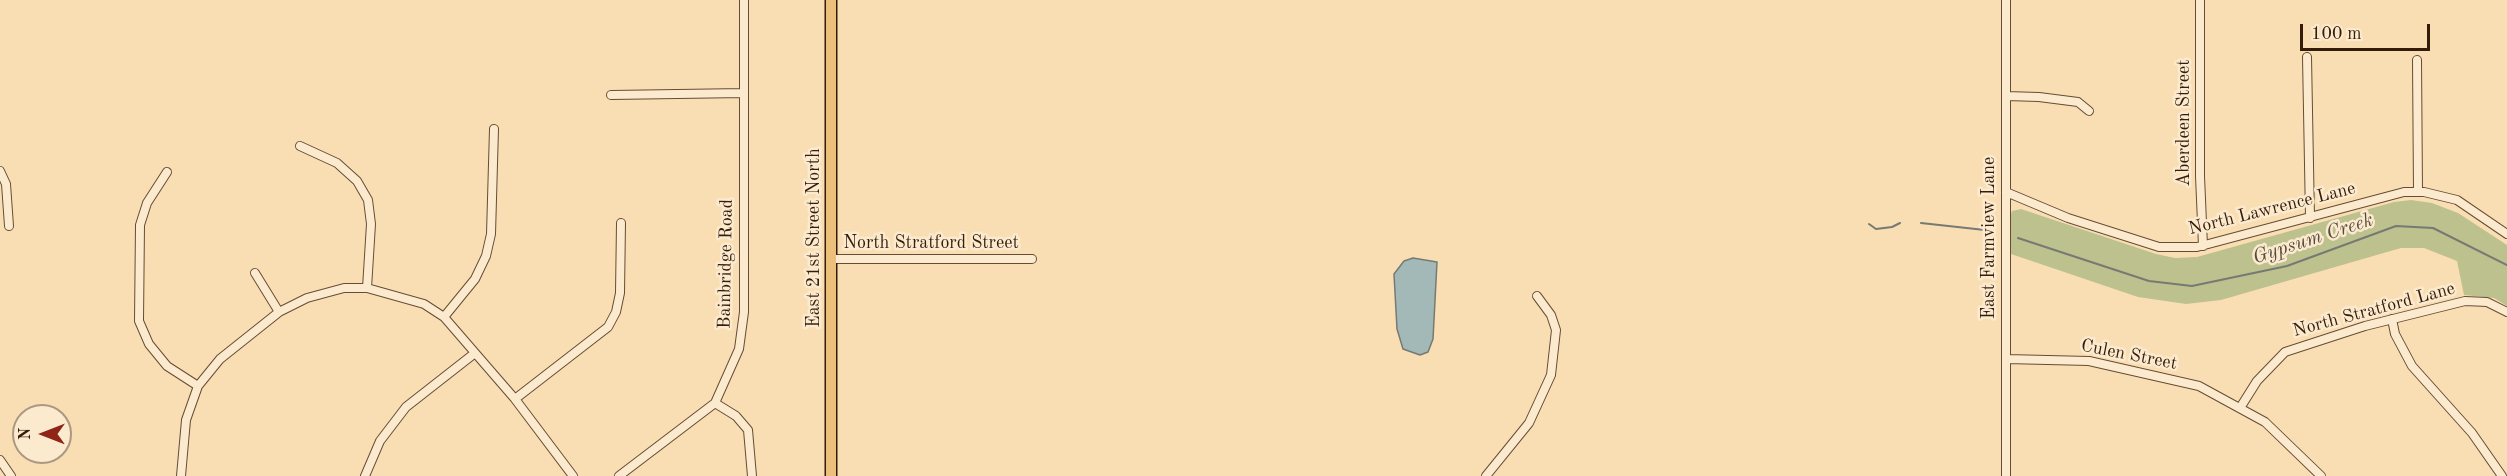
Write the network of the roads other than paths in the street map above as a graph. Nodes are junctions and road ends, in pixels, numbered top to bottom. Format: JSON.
{"nodes":[{"id":1,"x":744,"y":0,"type":"edge"},
{"id":2,"x":831,"y":0,"type":"edge"},
{"id":3,"x":2006,"y":0,"type":"edge"},
{"id":4,"x":2200,"y":0,"type":"edge"},
{"id":5,"x":2307,"y":57,"type":"dead end"},
{"id":6,"x":2417,"y":60,"type":"dead end"},
{"id":7,"x":744,"y":93,"type":"junction"},
{"id":8,"x":611,"y":95,"type":"dead end"},
{"id":9,"x":2006,"y":96,"type":"junction"},
{"id":10,"x":2089,"y":111,"type":"dead end"},
{"id":11,"x":494,"y":129,"type":"dead end"},
{"id":12,"x":300,"y":146,"type":"dead end"},
{"id":13,"x":0,"y":171,"type":"edge"},
{"id":14,"x":167,"y":172,"type":"dead end"},
{"id":15,"x":2006,"y":192,"type":"junction"},
{"id":16,"x":2418,"y":192,"type":"junction"},
{"id":17,"x":2310,"y":218,"type":"junction"},
{"id":18,"x":621,"y":223,"type":"dead end"},
{"id":19,"x":9,"y":226,"type":"dead end"},
{"id":20,"x":2507,"y":234,"type":"edge"},
{"id":21,"x":2203,"y":246,"type":"junction"},
{"id":22,"x":831,"y":259,"type":"junction"},
{"id":23,"x":1032,"y":259,"type":"dead end"},
{"id":24,"x":255,"y":273,"type":"dead end"},
{"id":25,"x":367,"y":288,"type":"junction"},
{"id":26,"x":1537,"y":296,"type":"dead end"},
{"id":27,"x":279,"y":312,"type":"junction"},
{"id":28,"x":2507,"y":312,"type":"edge"},
{"id":29,"x":444,"y":317,"type":"junction"},
{"id":30,"x":2392,"y":319,"type":"junction"},
{"id":31,"x":475,"y":353,"type":"junction"},
{"id":32,"x":2006,"y":359,"type":"junction"},
{"id":33,"x":198,"y":386,"type":"junction"},
{"id":34,"x":515,"y":399,"type":"junction"},
{"id":35,"x":715,"y":403,"type":"junction"},
{"id":36,"x":2240,"y":408,"type":"junction"},
{"id":37,"x":0,"y":460,"type":"edge"},
{"id":38,"x":11,"y":476,"type":"edge"},
{"id":39,"x":182,"y":476,"type":"edge"},
{"id":40,"x":365,"y":476,"type":"edge"},
{"id":41,"x":573,"y":476,"type":"edge"},
{"id":42,"x":619,"y":476,"type":"edge"},
{"id":43,"x":752,"y":476,"type":"edge"},
{"id":44,"x":831,"y":476,"type":"edge"},
{"id":45,"x":1486,"y":476,"type":"edge"},
{"id":46,"x":2006,"y":476,"type":"edge"},
{"id":47,"x":2321,"y":476,"type":"edge"},
{"id":48,"x":2502,"y":476,"type":"edge"}],
"edges":[{"from":1,"to":7,"type":"street","name":"Bainbridge Road"},
{"from":2,"to":22,"type":"main road","name":"East 21st Street North"},
{"from":3,"to":9,"type":"street","name":"East Farmview Lane"},
{"from":4,"to":21,"type":"street","name":"Aberdeen Street"},
{"from":5,"to":17,"type":"street"},
{"from":6,"to":16,"type":"street"},
{"from":7,"to":8,"type":"street"},
{"from":7,"to":35,"type":"street","name":"Bainbridge Road"},
{"from":9,"to":10,"type":"street"},
{"from":9,"to":15,"type":"street","name":"East Farmview Lane"},
{"from":11,"to":29,"type":"street"},
{"from":12,"to":25,"type":"street"},
{"from":13,"to":19,"type":"street"},
{"from":14,"to":33,"type":"street"},
{"from":15,"to":21,"type":"street","name":"North Lawrence Lane"},
{"from":15,"to":32,"type":"street","name":"East Farmview Lane"},
{"from":16,"to":17,"type":"street","name":"North Lawrence Lane"},
{"from":16,"to":20,"type":"street","name":"North Lawrence Lane"},
{"from":17,"to":21,"type":"street","name":"North Lawrence Lane"},
{"from":18,"to":34,"type":"street"},
{"from":22,"to":23,"type":"street","name":"North Stratford Street"},
{"from":22,"to":44,"type":"main road","name":"East 21st Street North"},
{"from":24,"to":27,"type":"street"},
{"from":25,"to":27,"type":"street"},
{"from":25,"to":29,"type":"street"},
{"from":26,"to":45,"type":"street"},
{"from":27,"to":33,"type":"street"},
{"from":28,"to":30,"type":"street","name":"North Stratford Lane"},
{"from":29,"to":31,"type":"street"},
{"from":30,"to":36,"type":"street","name":"North Stratford Lane"},
{"from":30,"to":48,"type":"street"},
{"from":31,"to":34,"type":"street"},
{"from":31,"to":40,"type":"street"},
{"from":32,"to":36,"type":"street","name":"Culen Street"},
{"from":32,"to":46,"type":"street","name":"East Farmview Lane"},
{"from":33,"to":39,"type":"street"},
{"from":34,"to":41,"type":"street"},
{"from":35,"to":42,"type":"street","name":"Bainbridge Road"},
{"from":35,"to":43,"type":"street"},
{"from":36,"to":47,"type":"street","name":"Culen Street"},
{"from":37,"to":38,"type":"street"}]}
